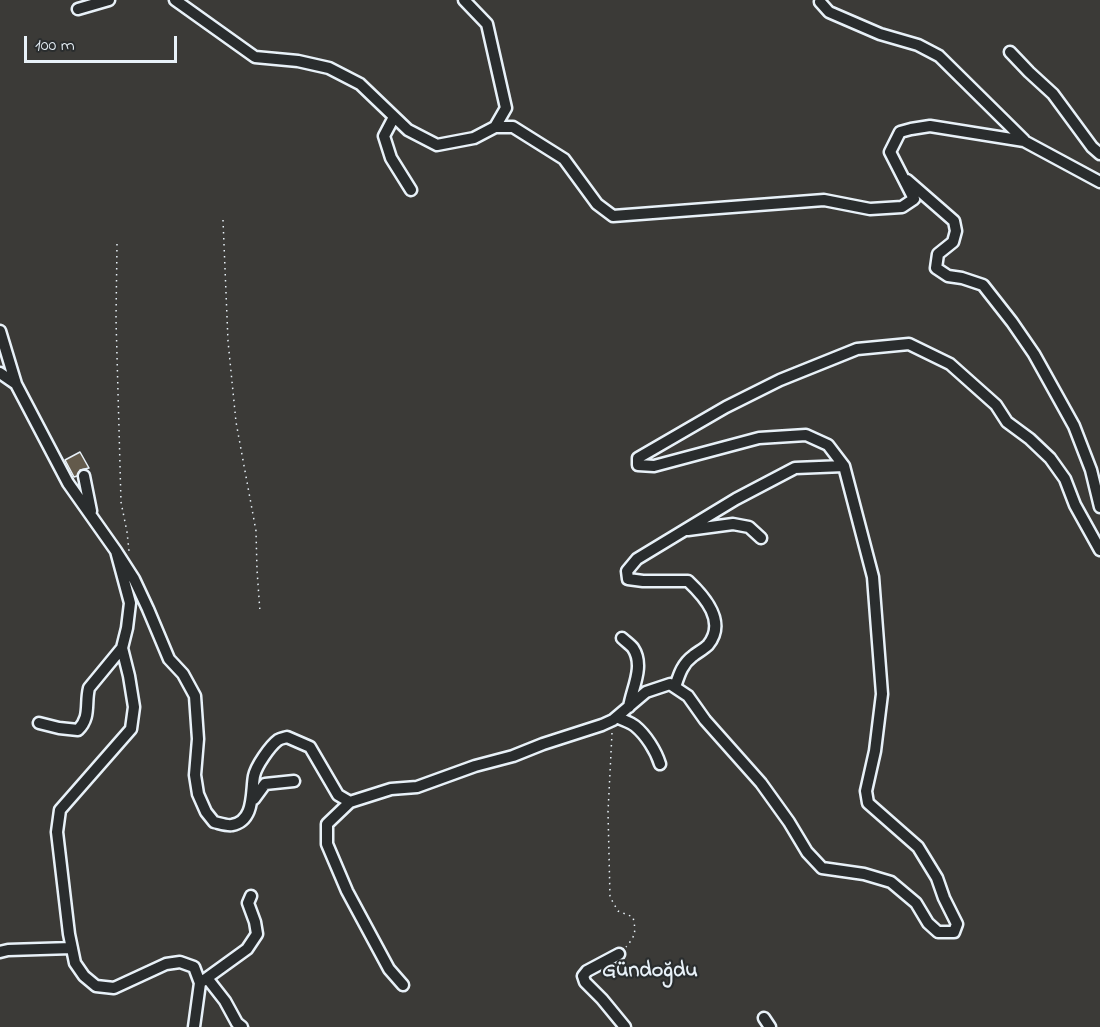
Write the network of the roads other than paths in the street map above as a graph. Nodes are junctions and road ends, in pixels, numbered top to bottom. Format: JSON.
{"nodes":[{"id":1,"x":109,"y":0,"type":"edge"},
{"id":2,"x":175,"y":0,"type":"edge"},
{"id":3,"x":464,"y":0,"type":"edge"},
{"id":4,"x":820,"y":2,"type":"dead end"},
{"id":5,"x":78,"y":9,"type":"dead end"},
{"id":6,"x":1010,"y":52,"type":"dead end"},
{"id":7,"x":394,"y":117,"type":"junction"},
{"id":8,"x":495,"y":127,"type":"junction"},
{"id":9,"x":1024,"y":141,"type":"junction"},
{"id":10,"x":1100,"y":154,"type":"edge"},
{"id":11,"x":902,"y":176,"type":"junction"},
{"id":12,"x":1100,"y":182,"type":"edge"},
{"id":13,"x":411,"y":190,"type":"dead end"},
{"id":14,"x":0,"y":331,"type":"edge"},
{"id":15,"x":0,"y":373,"type":"edge"},
{"id":16,"x":16,"y":384,"type":"junction"},
{"id":17,"x":844,"y":466,"type":"junction"},
{"id":18,"x":84,"y":476,"type":"dead end"},
{"id":19,"x":1100,"y":507,"type":"edge"},
{"id":20,"x":92,"y":517,"type":"junction"},
{"id":21,"x":684,"y":530,"type":"junction"},
{"id":22,"x":762,"y":538,"type":"dead end"},
{"id":23,"x":1100,"y":550,"type":"edge"},
{"id":24,"x":116,"y":551,"type":"junction"},
{"id":25,"x":622,"y":638,"type":"dead end"},
{"id":26,"x":122,"y":648,"type":"junction"},
{"id":27,"x":675,"y":687,"type":"junction"},
{"id":28,"x":629,"y":707,"type":"junction"},
{"id":29,"x":615,"y":719,"type":"junction"},
{"id":30,"x":39,"y":723,"type":"dead end"},
{"id":31,"x":660,"y":764,"type":"dead end"},
{"id":32,"x":294,"y":781,"type":"dead end"},
{"id":33,"x":350,"y":802,"type":"junction"},
{"id":34,"x":251,"y":805,"type":"junction"},
{"id":35,"x":251,"y":896,"type":"dead end"},
{"id":36,"x":72,"y":948,"type":"junction"},
{"id":37,"x":0,"y":952,"type":"edge"},
{"id":38,"x":619,"y":954,"type":"road end"},
{"id":39,"x":204,"y":980,"type":"junction"},
{"id":40,"x":403,"y":985,"type":"dead end"},
{"id":41,"x":194,"y":1027,"type":"edge"},
{"id":42,"x":242,"y":1027,"type":"edge"},
{"id":43,"x":625,"y":1027,"type":"edge"}],
"edges":[{"from":1,"to":5,"type":"street"},
{"from":2,"to":7,"type":"street"},
{"from":3,"to":8,"type":"street"},
{"from":4,"to":9,"type":"street"},
{"from":6,"to":10,"type":"street"},
{"from":7,"to":8,"type":"street"},
{"from":7,"to":13,"type":"street"},
{"from":8,"to":11,"type":"street"},
{"from":9,"to":11,"type":"street"},
{"from":9,"to":12,"type":"street"},
{"from":11,"to":19,"type":"street"},
{"from":14,"to":16,"type":"street"},
{"from":15,"to":16,"type":"street"},
{"from":16,"to":20,"type":"street"},
{"from":17,"to":21,"type":"street"},
{"from":17,"to":23,"type":"street"},
{"from":17,"to":27,"type":"street"},
{"from":18,"to":20,"type":"street"},
{"from":20,"to":24,"type":"street"},
{"from":21,"to":22,"type":"street"},
{"from":21,"to":27,"type":"street"},
{"from":24,"to":26,"type":"street"},
{"from":24,"to":34,"type":"street"},
{"from":25,"to":28,"type":"street"},
{"from":26,"to":30,"type":"street"},
{"from":26,"to":36,"type":"street"},
{"from":27,"to":28,"type":"street"},
{"from":28,"to":29,"type":"street"},
{"from":29,"to":31,"type":"street"},
{"from":29,"to":33,"type":"street"},
{"from":32,"to":34,"type":"street"},
{"from":33,"to":34,"type":"street"},
{"from":33,"to":40,"type":"street"},
{"from":35,"to":39,"type":"street"},
{"from":36,"to":37,"type":"street"},
{"from":36,"to":39,"type":"street"},
{"from":38,"to":43,"type":"street"},
{"from":39,"to":41,"type":"street"},
{"from":39,"to":42,"type":"street"}]}
